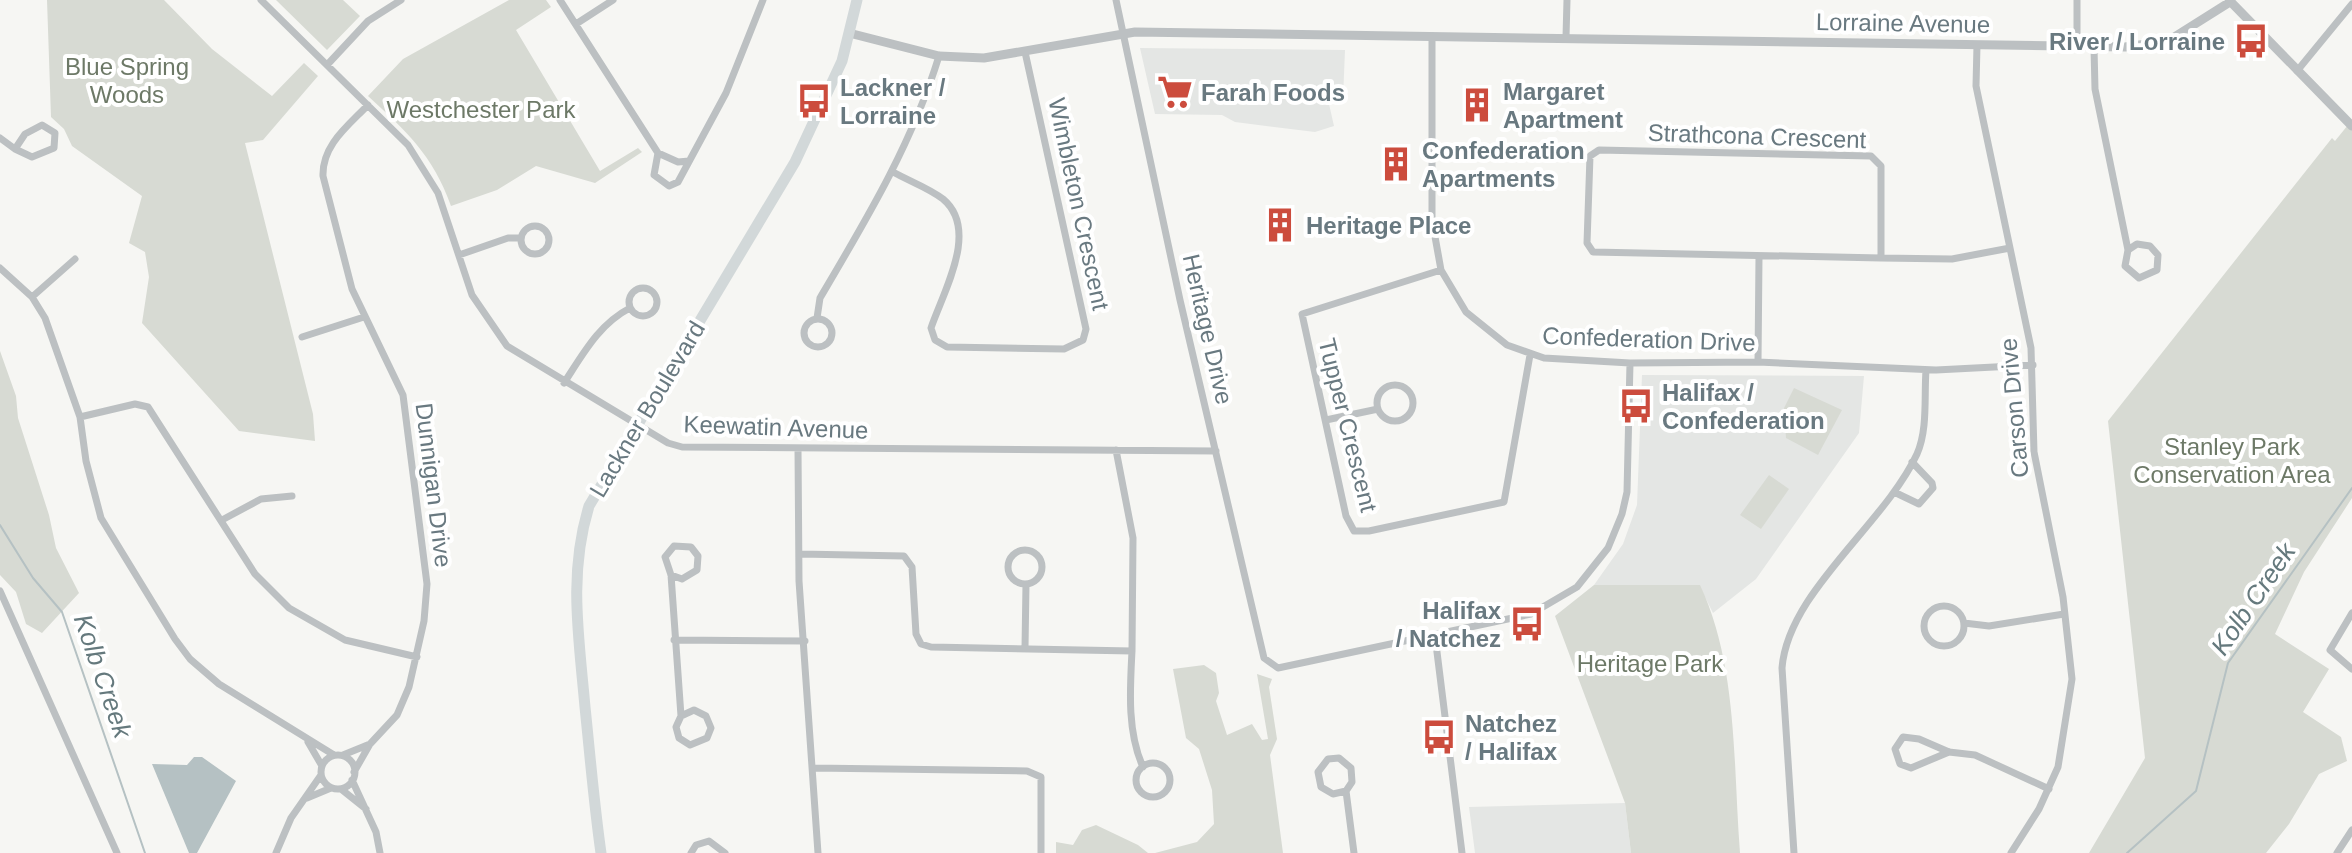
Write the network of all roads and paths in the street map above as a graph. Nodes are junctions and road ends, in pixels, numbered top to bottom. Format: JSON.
{"nodes":[{"id":1,"x":261,"y":0,"type":"edge"},
{"id":2,"x":401,"y":0,"type":"edge"},
{"id":3,"x":560,"y":0,"type":"edge"},
{"id":4,"x":613,"y":0,"type":"edge"},
{"id":5,"x":763,"y":0,"type":"edge"},
{"id":6,"x":857,"y":0,"type":"edge"},
{"id":7,"x":1116,"y":0,"type":"edge"},
{"id":8,"x":1567,"y":0,"type":"edge"},
{"id":9,"x":2077,"y":0,"type":"edge"},
{"id":10,"x":2229,"y":1,"type":"edge"},
{"id":11,"x":2352,"y":4,"type":"edge"},
{"id":12,"x":576,"y":24,"type":"junction"},
{"id":13,"x":849,"y":33,"type":"junction"},
{"id":14,"x":1123,"y":33,"type":"junction"},
{"id":15,"x":1432,"y":36,"type":"junction"},
{"id":16,"x":1566,"y":37,"type":"junction"},
{"id":17,"x":1977,"y":45,"type":"junction"},
{"id":18,"x":2077,"y":47,"type":"junction"},
{"id":19,"x":2094,"y":48,"type":"junction"},
{"id":20,"x":1025,"y":52,"type":"junction"},
{"id":21,"x":939,"y":56,"type":"junction"},
{"id":22,"x":327,"y":65,"type":"junction"},
{"id":23,"x":2297,"y":71,"type":"junction"},
{"id":24,"x":368,"y":105,"type":"junction"},
{"id":25,"x":2352,"y":126,"type":"edge"},
{"id":26,"x":0,"y":138,"type":"edge"},
{"id":27,"x":15,"y":149,"type":"junction"},
{"id":28,"x":658,"y":153,"type":"junction"},
{"id":29,"x":689,"y":161,"type":"junction"},
{"id":30,"x":893,"y":172,"type":"junction"},
{"id":31,"x":521,"y":238,"type":"junction"},
{"id":32,"x":2010,"y":248,"type":"junction"},
{"id":33,"x":2128,"y":250,"type":"junction"},
{"id":34,"x":459,"y":255,"type":"junction"},
{"id":35,"x":1759,"y":257,"type":"junction"},
{"id":36,"x":1881,"y":258,"type":"junction"},
{"id":37,"x":75,"y":259,"type":"dead end"},
{"id":38,"x":0,"y":268,"type":"edge"},
{"id":39,"x":1441,"y":270,"type":"junction"},
{"id":40,"x":32,"y":297,"type":"junction"},
{"id":41,"x":630,"y":308,"type":"junction"},
{"id":42,"x":364,"y":317,"type":"junction"},
{"id":43,"x":817,"y":318,"type":"junction"},
{"id":44,"x":302,"y":337,"type":"dead end"},
{"id":45,"x":1530,"y":355,"type":"junction"},
{"id":46,"x":1758,"y":362,"type":"junction"},
{"id":47,"x":1630,"y":363,"type":"junction"},
{"id":48,"x":2033,"y":365,"type":"junction"},
{"id":49,"x":1926,"y":370,"type":"junction"},
{"id":50,"x":564,"y":383,"type":"junction"},
{"id":51,"x":1378,"y":409,"type":"junction"},
{"id":52,"x":80,"y":417,"type":"junction"},
{"id":53,"x":1326,"y":420,"type":"junction"},
{"id":54,"x":637,"y":426,"type":"junction"},
{"id":55,"x":798,"y":449,"type":"junction"},
{"id":56,"x":1116,"y":450,"type":"junction"},
{"id":57,"x":1216,"y":451,"type":"junction"},
{"id":58,"x":1912,"y":462,"type":"junction"},
{"id":59,"x":1894,"y":492,"type":"junction"},
{"id":60,"x":292,"y":496,"type":"dead end"},
{"id":61,"x":222,"y":520,"type":"junction"},
{"id":62,"x":800,"y":554,"type":"junction"},
{"id":63,"x":671,"y":575,"type":"junction"},
{"id":64,"x":1026,"y":584,"type":"junction"},
{"id":65,"x":0,"y":591,"type":"edge"},
{"id":66,"x":2352,"y":613,"type":"edge"},
{"id":67,"x":2064,"y":614,"type":"junction"},
{"id":68,"x":1964,"y":623,"type":"junction"},
{"id":69,"x":1435,"y":636,"type":"junction"},
{"id":70,"x":674,"y":640,"type":"junction"},
{"id":71,"x":805,"y":641,"type":"junction"},
{"id":72,"x":1025,"y":648,"type":"junction"},
{"id":73,"x":1132,"y":651,"type":"junction"},
{"id":74,"x":417,"y":657,"type":"junction"},
{"id":75,"x":2352,"y":669,"type":"edge"},
{"id":76,"x":681,"y":716,"type":"junction"},
{"id":77,"x":306,"y":741,"type":"junction"},
{"id":78,"x":370,"y":744,"type":"junction"},
{"id":79,"x":1949,"y":752,"type":"junction"},
{"id":80,"x":338,"y":755,"type":"junction"},
{"id":81,"x":1143,"y":767,"type":"junction"},
{"id":82,"x":813,"y":768,"type":"junction"},
{"id":83,"x":322,"y":770,"type":"junction"},
{"id":84,"x":353,"y":776,"type":"junction"},
{"id":85,"x":331,"y":788,"type":"junction"},
{"id":86,"x":341,"y":789,"type":"junction"},
{"id":87,"x":2049,"y":789,"type":"junction"},
{"id":88,"x":1346,"y":791,"type":"junction"},
{"id":89,"x":307,"y":798,"type":"junction"},
{"id":90,"x":366,"y":809,"type":"junction"},
{"id":91,"x":2352,"y":830,"type":"edge"},
{"id":92,"x":117,"y":853,"type":"edge"},
{"id":93,"x":276,"y":853,"type":"edge"},
{"id":94,"x":380,"y":853,"type":"edge"},
{"id":95,"x":601,"y":853,"type":"edge"},
{"id":96,"x":691,"y":853,"type":"edge"},
{"id":97,"x":725,"y":853,"type":"edge"},
{"id":98,"x":818,"y":853,"type":"edge"},
{"id":99,"x":1041,"y":853,"type":"edge"},
{"id":100,"x":1354,"y":853,"type":"edge"},
{"id":101,"x":1462,"y":853,"type":"edge"},
{"id":102,"x":1794,"y":853,"type":"edge"},
{"id":103,"x":2011,"y":853,"type":"edge"},
{"id":104,"x":2337,"y":853,"type":"edge"}],
"edges":[{"from":1,"to":22,"type":"street","name":"Keewatin Avenue"},
{"from":2,"to":22,"type":"street"},
{"from":3,"to":12,"type":"street"},
{"from":4,"to":12,"type":"street"},
{"from":5,"to":29,"type":"street"},
{"from":6,"to":13,"type":"main road","name":"Lackner Boulevard"},
{"from":7,"to":14,"type":"street","name":"Heritage Drive"},
{"from":8,"to":16,"type":"street"},
{"from":9,"to":18,"type":"street"},
{"from":10,"to":19,"type":"street","name":"Lorraine Avenue"},
{"from":10,"to":23,"type":"street"},
{"from":11,"to":23,"type":"street"},
{"from":12,"to":28,"type":"street"},
{"from":13,"to":21,"type":"street","name":"Lorraine Avenue"},
{"from":13,"to":54,"type":"main road","name":"Lackner Boulevard"},
{"from":14,"to":15,"type":"street","name":"Lorraine Avenue"},
{"from":14,"to":20,"type":"street","name":"Lorraine Avenue"},
{"from":14,"to":57,"type":"street","name":"Heritage Drive"},
{"from":15,"to":16,"type":"street","name":"Lorraine Avenue"},
{"from":15,"to":39,"type":"street","name":"Confederation Drive"},
{"from":16,"to":17,"type":"street","name":"Lorraine Avenue"},
{"from":17,"to":18,"type":"street","name":"Lorraine Avenue"},
{"from":17,"to":32,"type":"street","name":"Carson Drive"},
{"from":18,"to":19,"type":"street","name":"Lorraine Avenue"},
{"from":19,"to":33,"type":"street"},
{"from":20,"to":21,"type":"street","name":"Lorraine Avenue"},
{"from":20,"to":30,"type":"street","name":"Wimbleton Crescent"},
{"from":21,"to":30,"type":"street"},
{"from":22,"to":24,"type":"street","name":"Keewatin Avenue"},
{"from":23,"to":25,"type":"street"},
{"from":24,"to":34,"type":"street","name":"Keewatin Avenue"},
{"from":24,"to":42,"type":"street","name":"Dunnigan Drive"},
{"from":26,"to":27,"type":"street"},
{"from":27,"to":27,"type":"street"},
{"from":28,"to":29,"type":"street"},
{"from":28,"to":29,"type":"street"},
{"from":30,"to":43,"type":"street"},
{"from":31,"to":31,"type":"street"},
{"from":31,"to":34,"type":"street"},
{"from":32,"to":36,"type":"street","name":"Strathcona Crescent"},
{"from":32,"to":48,"type":"street","name":"Carson Drive"},
{"from":33,"to":33,"type":"street"},
{"from":34,"to":50,"type":"street","name":"Keewatin Avenue"},
{"from":35,"to":36,"type":"street","name":"Strathcona Crescent"},
{"from":35,"to":36,"type":"street","name":"Strathcona Crescent"},
{"from":35,"to":46,"type":"street"},
{"from":37,"to":40,"type":"street"},
{"from":38,"to":40,"type":"street"},
{"from":39,"to":45,"type":"street","name":"Confederation Drive"},
{"from":39,"to":53,"type":"street","name":"Tupper Crescent"},
{"from":40,"to":52,"type":"street"},
{"from":41,"to":41,"type":"street"},
{"from":41,"to":50,"type":"street"},
{"from":42,"to":44,"type":"street"},
{"from":42,"to":74,"type":"street","name":"Dunnigan Drive"},
{"from":43,"to":43,"type":"street"},
{"from":45,"to":47,"type":"street","name":"Confederation Drive"},
{"from":45,"to":53,"type":"street","name":"Tupper Crescent"},
{"from":46,"to":47,"type":"street","name":"Confederation Drive"},
{"from":46,"to":49,"type":"street","name":"Confederation Drive"},
{"from":47,"to":69,"type":"street"},
{"from":48,"to":49,"type":"street","name":"Confederation Drive"},
{"from":48,"to":67,"type":"street","name":"Carson Drive"},
{"from":49,"to":58,"type":"street"},
{"from":50,"to":54,"type":"street","name":"Keewatin Avenue"},
{"from":51,"to":51,"type":"street"},
{"from":51,"to":53,"type":"street"},
{"from":52,"to":61,"type":"street"},
{"from":52,"to":77,"type":"street"},
{"from":54,"to":55,"type":"street","name":"Keewatin Avenue"},
{"from":54,"to":95,"type":"main road","name":"Lackner Boulevard"},
{"from":55,"to":56,"type":"street","name":"Keewatin Avenue"},
{"from":55,"to":62,"type":"street"},
{"from":56,"to":57,"type":"street","name":"Keewatin Avenue"},
{"from":56,"to":73,"type":"street"},
{"from":57,"to":69,"type":"street","name":"Heritage Drive"},
{"from":58,"to":59,"type":"street"},
{"from":58,"to":59,"type":"street"},
{"from":59,"to":102,"type":"street"},
{"from":60,"to":61,"type":"street"},
{"from":61,"to":74,"type":"street"},
{"from":62,"to":71,"type":"street"},
{"from":62,"to":72,"type":"street"},
{"from":63,"to":63,"type":"street"},
{"from":63,"to":70,"type":"street"},
{"from":64,"to":64,"type":"street"},
{"from":64,"to":72,"type":"street"},
{"from":65,"to":92,"type":"street"},
{"from":66,"to":75,"type":"street"},
{"from":67,"to":68,"type":"street"},
{"from":67,"to":87,"type":"street","name":"Carson Drive"},
{"from":68,"to":68,"type":"street"},
{"from":69,"to":101,"type":"street"},
{"from":70,"to":71,"type":"street"},
{"from":70,"to":76,"type":"street"},
{"from":71,"to":82,"type":"street"},
{"from":72,"to":73,"type":"street"},
{"from":73,"to":81,"type":"street"},
{"from":74,"to":78,"type":"street","name":"Dunnigan Drive"},
{"from":76,"to":76,"type":"street"},
{"from":77,"to":80,"type":"street"},
{"from":77,"to":83,"type":"street"},
{"from":78,"to":80,"type":"street","name":"Dunnigan Drive"},
{"from":78,"to":84,"type":"street","name":"Dunnigan Drive"},
{"from":79,"to":79,"type":"street"},
{"from":79,"to":87,"type":"street"},
{"from":80,"to":83,"type":"street"},
{"from":80,"to":84,"type":"street"},
{"from":81,"to":81,"type":"street"},
{"from":82,"to":98,"type":"street"},
{"from":82,"to":99,"type":"street"},
{"from":83,"to":85,"type":"street"},
{"from":83,"to":89,"type":"street"},
{"from":84,"to":86,"type":"street"},
{"from":84,"to":90,"type":"street"},
{"from":85,"to":86,"type":"street"},
{"from":85,"to":89,"type":"street"},
{"from":86,"to":90,"type":"street"},
{"from":87,"to":103,"type":"street","name":"Carson Drive"},
{"from":88,"to":88,"type":"street"},
{"from":88,"to":100,"type":"street"},
{"from":89,"to":93,"type":"street"},
{"from":90,"to":94,"type":"street"},
{"from":91,"to":104,"type":"street"},
{"from":96,"to":97,"type":"street"}]}
